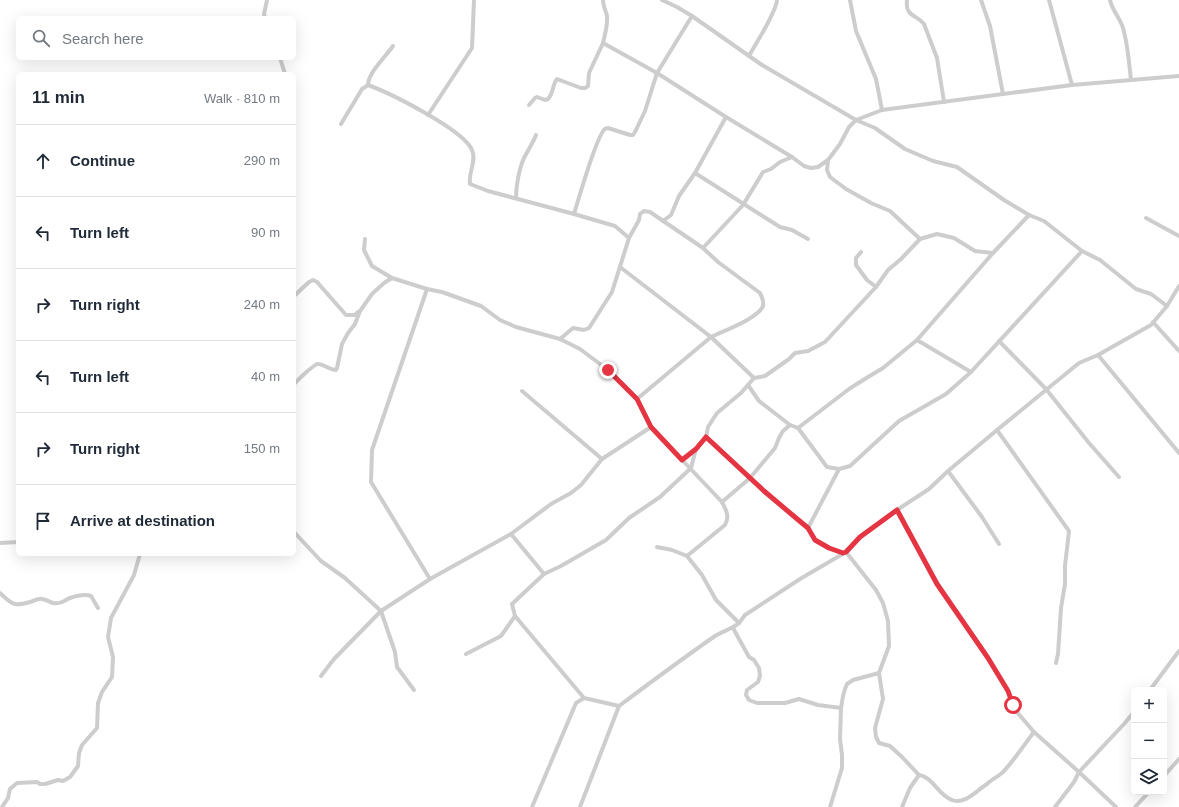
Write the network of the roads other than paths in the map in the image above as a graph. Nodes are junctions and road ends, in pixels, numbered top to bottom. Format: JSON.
{"nodes":[{"id":1,"x":267,"y":0,"type":"edge"},
{"id":2,"x":474,"y":0,"type":"edge"},
{"id":3,"x":603,"y":0,"type":"edge"},
{"id":4,"x":662,"y":0,"type":"edge"},
{"id":5,"x":777,"y":0,"type":"edge"},
{"id":6,"x":850,"y":0,"type":"edge"},
{"id":7,"x":907,"y":0,"type":"edge"},
{"id":8,"x":981,"y":0,"type":"edge"},
{"id":9,"x":1049,"y":0,"type":"edge"},
{"id":10,"x":1110,"y":0,"type":"edge"},
{"id":11,"x":265,"y":16,"type":"edge"},
{"id":12,"x":692,"y":16,"type":"junction"},
{"id":13,"x":603,"y":42,"type":"junction"},
{"id":14,"x":394,"y":46,"type":"dead end"},
{"id":15,"x":749,"y":56,"type":"junction"},
{"id":16,"x":280,"y":60,"type":"edge"},
{"id":17,"x":284,"y":72,"type":"edge"},
{"id":18,"x":657,"y":73,"type":"junction"},
{"id":19,"x":1179,"y":76,"type":"edge"},
{"id":20,"x":1131,"y":80,"type":"junction"},
{"id":21,"x":368,"y":85,"type":"junction"},
{"id":22,"x":1072,"y":85,"type":"junction"},
{"id":23,"x":1003,"y":94,"type":"junction"},
{"id":24,"x":944,"y":102,"type":"junction"},
{"id":25,"x":529,"y":105,"type":"dead end"},
{"id":26,"x":882,"y":110,"type":"junction"},
{"id":27,"x":428,"y":114,"type":"junction"},
{"id":28,"x":726,"y":117,"type":"junction"},
{"id":29,"x":856,"y":120,"type":"junction"},
{"id":30,"x":341,"y":124,"type":"dead end"},
{"id":31,"x":536,"y":135,"type":"dead end"},
{"id":32,"x":792,"y":157,"type":"junction"},
{"id":33,"x":828,"y":160,"type":"junction"},
{"id":34,"x":695,"y":174,"type":"junction"},
{"id":35,"x":516,"y":198,"type":"junction"},
{"id":36,"x":743,"y":205,"type":"junction"},
{"id":37,"x":574,"y":214,"type":"junction"},
{"id":38,"x":1029,"y":215,"type":"junction"},
{"id":39,"x":1146,"y":218,"type":"dead end"},
{"id":40,"x":663,"y":221,"type":"junction"},
{"id":41,"x":1179,"y":236,"type":"edge"},
{"id":42,"x":628,"y":238,"type":"junction"},
{"id":43,"x":365,"y":239,"type":"dead end"},
{"id":44,"x":808,"y":239,"type":"dead end"},
{"id":45,"x":920,"y":239,"type":"junction"},
{"id":46,"x":703,"y":248,"type":"junction"},
{"id":47,"x":1082,"y":250,"type":"junction"},
{"id":48,"x":861,"y":252,"type":"dead end"},
{"id":49,"x":993,"y":253,"type":"junction"},
{"id":50,"x":620,"y":267,"type":"junction"},
{"id":51,"x":392,"y":278,"type":"junction"},
{"id":52,"x":1179,"y":286,"type":"edge"},
{"id":53,"x":876,"y":287,"type":"junction"},
{"id":54,"x":427,"y":289,"type":"junction"},
{"id":55,"x":296,"y":294,"type":"edge"},
{"id":56,"x":1167,"y":306,"type":"junction"},
{"id":57,"x":360,"y":310,"type":"junction"},
{"id":58,"x":1154,"y":322,"type":"junction"},
{"id":59,"x":711,"y":337,"type":"junction"},
{"id":60,"x":560,"y":339,"type":"junction"},
{"id":61,"x":917,"y":340,"type":"junction"},
{"id":62,"x":999,"y":341,"type":"junction"},
{"id":63,"x":1179,"y":351,"type":"edge"},
{"id":64,"x":1098,"y":355,"type":"junction"},
{"id":65,"x":971,"y":372,"type":"junction"},
{"id":66,"x":754,"y":378,"type":"junction"},
{"id":67,"x":296,"y":382,"type":"edge"},
{"id":68,"x":748,"y":385,"type":"junction"},
{"id":69,"x":1046,"y":389,"type":"junction"},
{"id":70,"x":522,"y":391,"type":"dead end"},
{"id":71,"x":637,"y":399,"type":"junction"},
{"id":72,"x":790,"y":425,"type":"junction"},
{"id":73,"x":651,"y":427,"type":"junction"},
{"id":74,"x":798,"y":428,"type":"junction"},
{"id":75,"x":997,"y":430,"type":"junction"},
{"id":76,"x":706,"y":437,"type":"junction"},
{"id":77,"x":696,"y":449,"type":"junction"},
{"id":78,"x":1179,"y":453,"type":"edge"},
{"id":79,"x":602,"y":459,"type":"junction"},
{"id":80,"x":682,"y":460,"type":"junction"},
{"id":81,"x":691,"y":468,"type":"junction"},
{"id":82,"x":839,"y":470,"type":"junction"},
{"id":83,"x":948,"y":470,"type":"junction"},
{"id":84,"x":1119,"y":477,"type":"dead end"},
{"id":85,"x":750,"y":478,"type":"junction"},
{"id":86,"x":722,"y":502,"type":"junction"},
{"id":87,"x":897,"y":510,"type":"junction"},
{"id":88,"x":808,"y":528,"type":"junction"},
{"id":89,"x":296,"y":534,"type":"edge"},
{"id":90,"x":511,"y":534,"type":"junction"},
{"id":91,"x":16,"y":542,"type":"edge"},
{"id":92,"x":0,"y":543,"type":"edge"},
{"id":93,"x":1000,"y":544,"type":"dead end"},
{"id":94,"x":657,"y":547,"type":"dead end"},
{"id":95,"x":844,"y":552,"type":"junction"},
{"id":96,"x":139,"y":556,"type":"edge"},
{"id":97,"x":687,"y":556,"type":"junction"},
{"id":98,"x":544,"y":574,"type":"junction"},
{"id":99,"x":430,"y":579,"type":"junction"},
{"id":100,"x":0,"y":594,"type":"edge"},
{"id":101,"x":98,"y":608,"type":"dead end"},
{"id":102,"x":381,"y":611,"type":"junction"},
{"id":103,"x":515,"y":616,"type":"junction"},
{"id":104,"x":740,"y":623,"type":"junction"},
{"id":105,"x":733,"y":628,"type":"junction"},
{"id":106,"x":1179,"y":651,"type":"edge"},
{"id":107,"x":466,"y":654,"type":"dead end"},
{"id":108,"x":1056,"y":663,"type":"dead end"},
{"id":109,"x":879,"y":673,"type":"junction"},
{"id":110,"x":322,"y":676,"type":"dead end"},
{"id":111,"x":1152,"y":687,"type":"edge"},
{"id":112,"x":414,"y":690,"type":"dead end"},
{"id":113,"x":584,"y":698,"type":"junction"},
{"id":114,"x":619,"y":706,"type":"junction"},
{"id":115,"x":842,"y":708,"type":"junction"},
{"id":116,"x":1131,"y":716,"type":"edge"},
{"id":117,"x":1034,"y":732,"type":"junction"},
{"id":118,"x":1179,"y":759,"type":"edge"},
{"id":119,"x":1079,"y":772,"type":"junction"},
{"id":120,"x":1167,"y":773,"type":"edge"},
{"id":121,"x":919,"y":775,"type":"junction"},
{"id":122,"x":1146,"y":795,"type":"edge"},
{"id":123,"x":2,"y":807,"type":"edge"},
{"id":124,"x":532,"y":807,"type":"edge"},
{"id":125,"x":580,"y":807,"type":"edge"},
{"id":126,"x":830,"y":807,"type":"edge"},
{"id":127,"x":902,"y":807,"type":"edge"},
{"id":128,"x":1055,"y":807,"type":"edge"},
{"id":129,"x":1116,"y":807,"type":"edge"},
{"id":130,"x":1135,"y":807,"type":"edge"}],
"edges":[{"from":1,"to":11,"type":"street"},
{"from":2,"to":27,"type":"street"},
{"from":3,"to":13,"type":"street"},
{"from":4,"to":12,"type":"street"},
{"from":5,"to":15,"type":"street"},
{"from":6,"to":26,"type":"street"},
{"from":7,"to":24,"type":"street"},
{"from":8,"to":23,"type":"street"},
{"from":9,"to":22,"type":"street"},
{"from":10,"to":20,"type":"street"},
{"from":12,"to":15,"type":"street"},
{"from":12,"to":18,"type":"street"},
{"from":13,"to":18,"type":"street"},
{"from":13,"to":25,"type":"street"},
{"from":14,"to":21,"type":"street"},
{"from":15,"to":29,"type":"street"},
{"from":16,"to":17,"type":"street"},
{"from":18,"to":28,"type":"street"},
{"from":18,"to":37,"type":"street"},
{"from":19,"to":20,"type":"street"},
{"from":20,"to":22,"type":"street"},
{"from":21,"to":27,"type":"street"},
{"from":21,"to":30,"type":"street"},
{"from":22,"to":23,"type":"street"},
{"from":23,"to":24,"type":"street"},
{"from":24,"to":26,"type":"street"},
{"from":26,"to":29,"type":"street"},
{"from":27,"to":35,"type":"street"},
{"from":28,"to":32,"type":"street"},
{"from":28,"to":34,"type":"street"},
{"from":29,"to":33,"type":"street"},
{"from":29,"to":38,"type":"street"},
{"from":31,"to":35,"type":"street"},
{"from":32,"to":33,"type":"street"},
{"from":32,"to":36,"type":"street"},
{"from":33,"to":45,"type":"street"},
{"from":34,"to":36,"type":"street"},
{"from":34,"to":40,"type":"street"},
{"from":35,"to":37,"type":"street"},
{"from":36,"to":44,"type":"street"},
{"from":36,"to":46,"type":"street"},
{"from":37,"to":42,"type":"street"},
{"from":38,"to":47,"type":"street"},
{"from":38,"to":49,"type":"street"},
{"from":39,"to":41,"type":"street"},
{"from":40,"to":42,"type":"street"},
{"from":40,"to":46,"type":"street"},
{"from":42,"to":50,"type":"street"},
{"from":43,"to":51,"type":"street"},
{"from":45,"to":49,"type":"street"},
{"from":45,"to":53,"type":"street"},
{"from":46,"to":59,"type":"street"},
{"from":47,"to":56,"type":"street"},
{"from":47,"to":62,"type":"street"},
{"from":48,"to":53,"type":"street"},
{"from":49,"to":61,"type":"street"},
{"from":50,"to":59,"type":"street"},
{"from":50,"to":60,"type":"street"},
{"from":51,"to":54,"type":"street"},
{"from":51,"to":57,"type":"street"},
{"from":52,"to":56,"type":"street"},
{"from":53,"to":66,"type":"street"},
{"from":54,"to":60,"type":"street"},
{"from":54,"to":99,"type":"street"},
{"from":55,"to":57,"type":"street"},
{"from":56,"to":58,"type":"street"},
{"from":57,"to":67,"type":"street"},
{"from":58,"to":63,"type":"street"},
{"from":58,"to":64,"type":"street"},
{"from":59,"to":66,"type":"street"},
{"from":59,"to":71,"type":"street"},
{"from":60,"to":71,"type":"street"},
{"from":61,"to":65,"type":"street"},
{"from":61,"to":74,"type":"street"},
{"from":62,"to":65,"type":"street"},
{"from":62,"to":69,"type":"street"},
{"from":64,"to":69,"type":"street"},
{"from":64,"to":78,"type":"street"},
{"from":65,"to":82,"type":"street"},
{"from":66,"to":68,"type":"street"},
{"from":68,"to":72,"type":"street"},
{"from":68,"to":76,"type":"street"},
{"from":69,"to":75,"type":"street"},
{"from":69,"to":84,"type":"street"},
{"from":70,"to":79,"type":"street"},
{"from":71,"to":73,"type":"street"},
{"from":72,"to":74,"type":"street"},
{"from":72,"to":85,"type":"street"},
{"from":73,"to":79,"type":"street"},
{"from":73,"to":80,"type":"street"},
{"from":74,"to":82,"type":"street"},
{"from":75,"to":83,"type":"street"},
{"from":75,"to":108,"type":"street"},
{"from":76,"to":77,"type":"street"},
{"from":76,"to":85,"type":"street"},
{"from":77,"to":80,"type":"street"},
{"from":77,"to":81,"type":"street"},
{"from":79,"to":90,"type":"street"},
{"from":80,"to":81,"type":"street"},
{"from":81,"to":86,"type":"street"},
{"from":81,"to":98,"type":"street"},
{"from":82,"to":88,"type":"street"},
{"from":83,"to":87,"type":"street"},
{"from":83,"to":93,"type":"street"},
{"from":85,"to":86,"type":"street"},
{"from":85,"to":88,"type":"street"},
{"from":86,"to":97,"type":"street"},
{"from":87,"to":95,"type":"street"},
{"from":87,"to":117,"type":"street"},
{"from":88,"to":95,"type":"street"},
{"from":89,"to":102,"type":"street"},
{"from":90,"to":98,"type":"street"},
{"from":90,"to":99,"type":"street"},
{"from":91,"to":92,"type":"street"},
{"from":94,"to":97,"type":"street"},
{"from":95,"to":104,"type":"street"},
{"from":95,"to":109,"type":"street"},
{"from":96,"to":123,"type":"street"},
{"from":97,"to":104,"type":"street"},
{"from":98,"to":103,"type":"street"},
{"from":99,"to":102,"type":"street"},
{"from":100,"to":101,"type":"street"},
{"from":102,"to":110,"type":"street"},
{"from":102,"to":112,"type":"street"},
{"from":103,"to":107,"type":"street"},
{"from":103,"to":113,"type":"street"},
{"from":104,"to":105,"type":"street"},
{"from":105,"to":114,"type":"street"},
{"from":105,"to":115,"type":"street"},
{"from":106,"to":111,"type":"street"},
{"from":109,"to":115,"type":"street"},
{"from":109,"to":121,"type":"street"},
{"from":113,"to":114,"type":"street"},
{"from":113,"to":124,"type":"street"},
{"from":114,"to":125,"type":"street"},
{"from":115,"to":126,"type":"street"},
{"from":116,"to":119,"type":"street"},
{"from":117,"to":119,"type":"street"},
{"from":117,"to":121,"type":"street"},
{"from":118,"to":120,"type":"street"},
{"from":119,"to":128,"type":"street"},
{"from":119,"to":129,"type":"street"},
{"from":121,"to":127,"type":"street"},
{"from":122,"to":130,"type":"street"}]}
